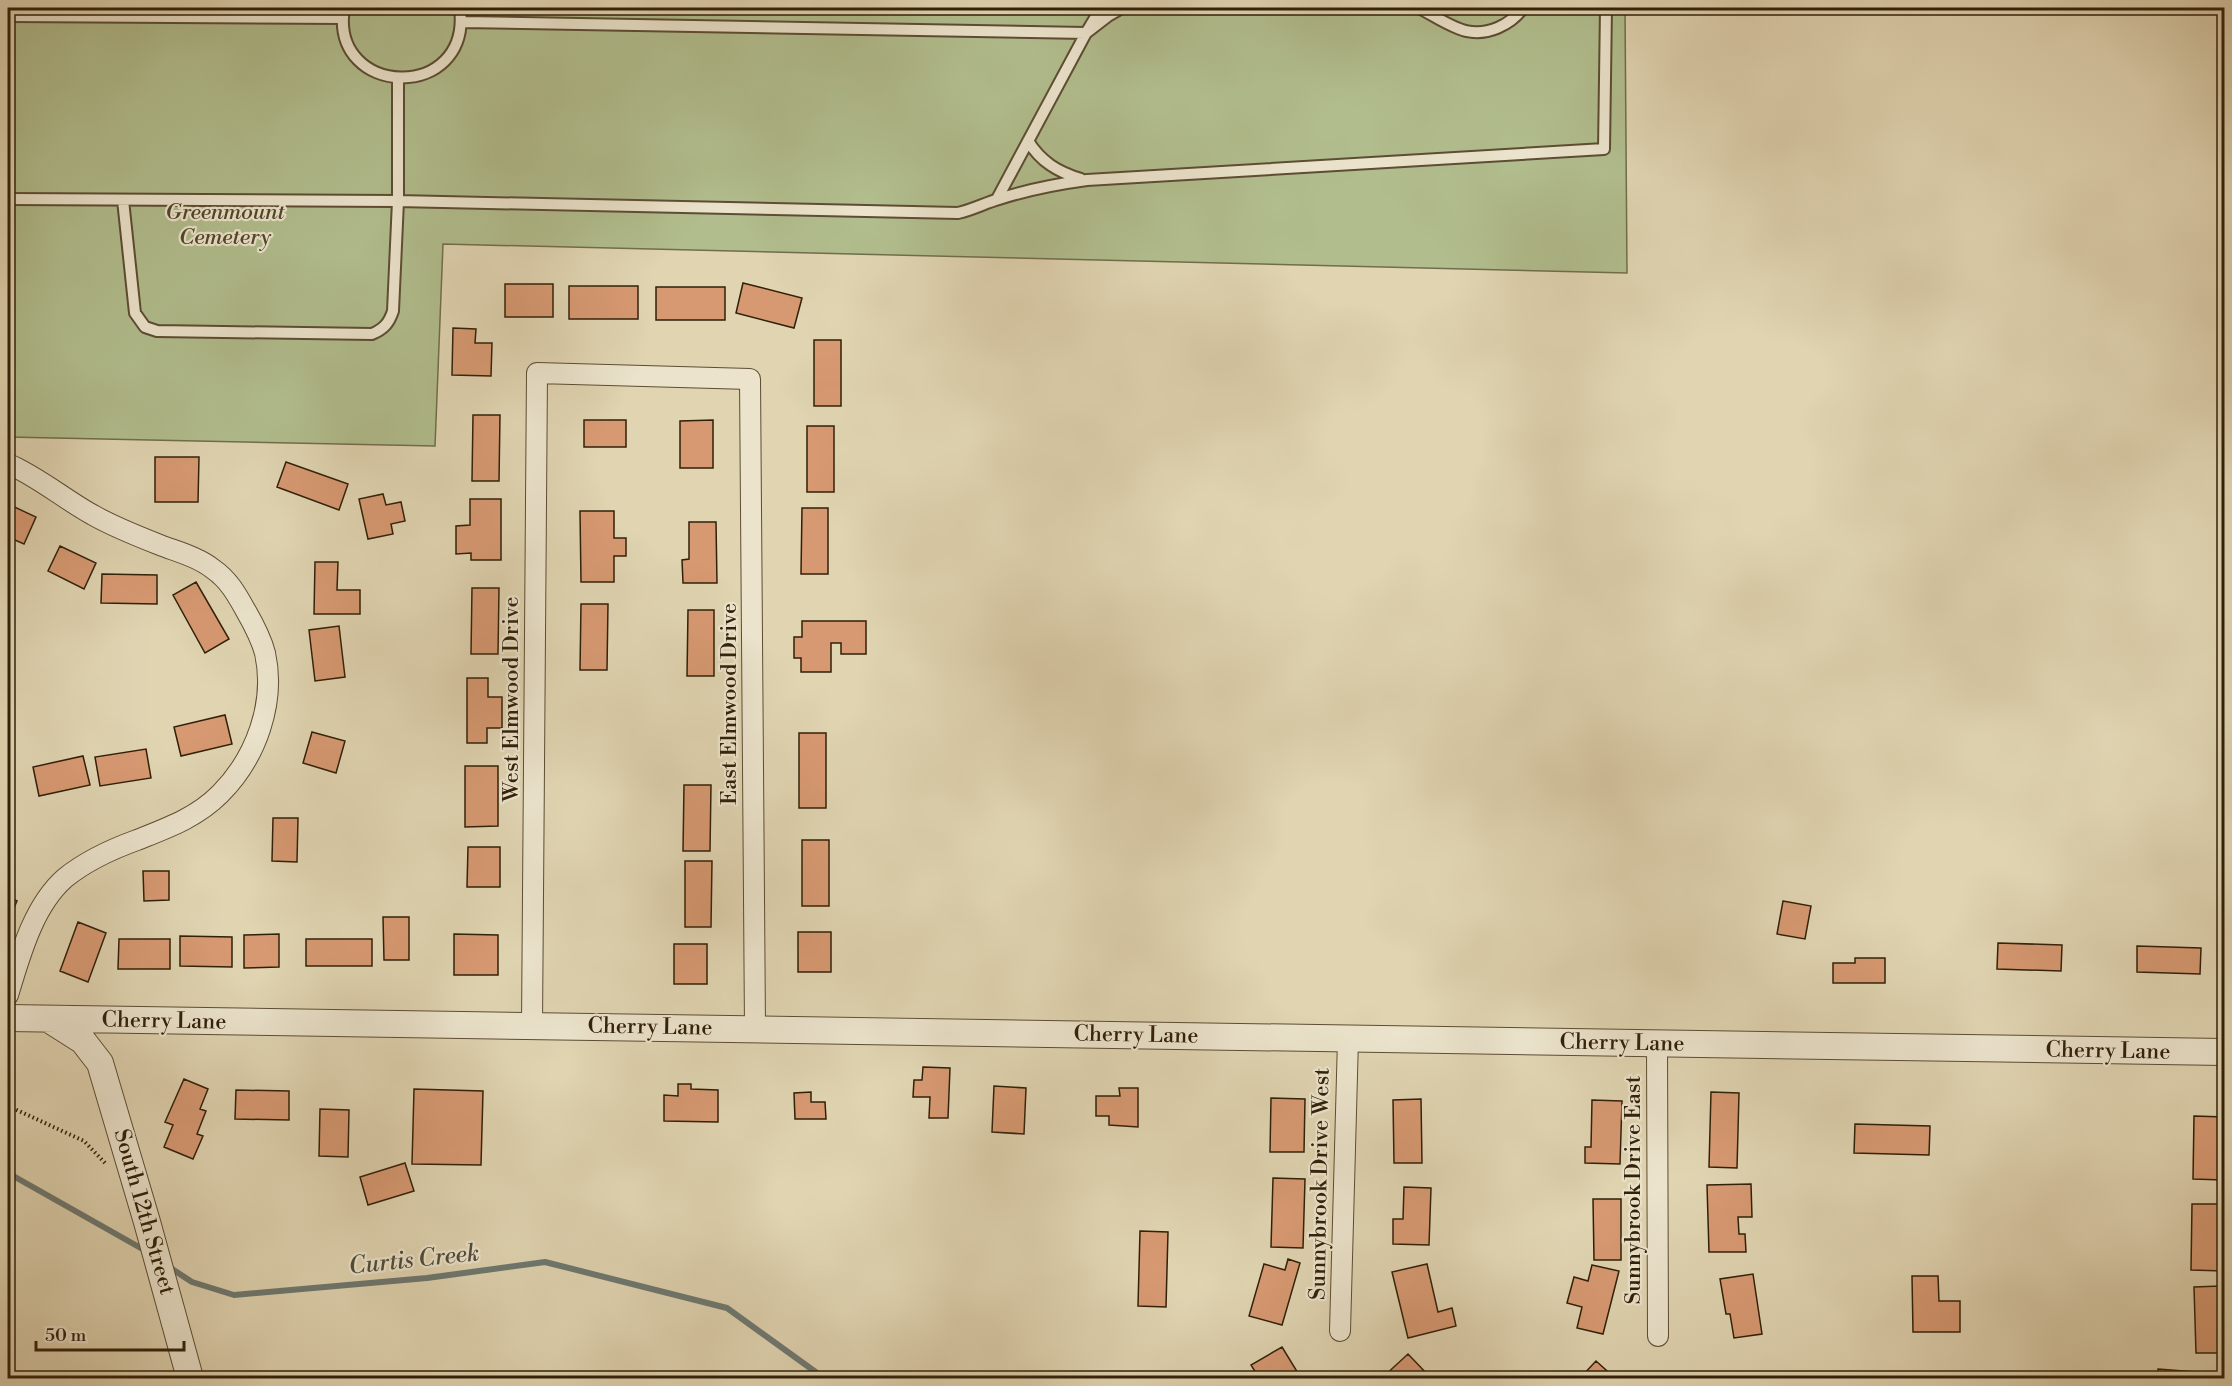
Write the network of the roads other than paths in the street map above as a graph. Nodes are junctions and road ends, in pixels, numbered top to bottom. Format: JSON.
{"nodes":[{"id":1,"x":460,"y":8,"type":"edge"},
{"id":2,"x":1101,"y":8,"type":"edge"},
{"id":3,"x":1122,"y":8,"type":"edge"},
{"id":4,"x":1419,"y":8,"type":"edge"},
{"id":5,"x":1524,"y":8,"type":"edge"},
{"id":6,"x":1606,"y":8,"type":"edge"},
{"id":7,"x":343,"y":13,"type":"edge"},
{"id":8,"x":8,"y":16,"type":"edge"},
{"id":9,"x":462,"y":22,"type":"junction"},
{"id":10,"x":1086,"y":33,"type":"junction"},
{"id":11,"x":398,"y":78,"type":"junction"},
{"id":12,"x":1028,"y":141,"type":"junction"},
{"id":13,"x":1087,"y":180,"type":"junction"},
{"id":14,"x":8,"y":199,"type":"edge"},
{"id":15,"x":997,"y":199,"type":"junction"},
{"id":16,"x":123,"y":200,"type":"junction"},
{"id":17,"x":398,"y":201,"type":"junction"},
{"id":18,"x":537,"y":373,"type":"joint"},
{"id":19,"x":8,"y":464,"type":"edge"},
{"id":20,"x":8,"y":995,"type":"edge"},
{"id":21,"x":8,"y":1018,"type":"edge"},
{"id":22,"x":47,"y":1019,"type":"junction"},
{"id":23,"x":532,"y":1026,"type":"junction"},
{"id":24,"x":755,"y":1028,"type":"junction"},
{"id":25,"x":1348,"y":1039,"type":"junction"},
{"id":26,"x":1657,"y":1044,"type":"junction"},
{"id":27,"x":2224,"y":1052,"type":"edge"},
{"id":28,"x":107,"y":1081,"type":"joint"},
{"id":29,"x":1340,"y":1330,"type":"dead end"},
{"id":30,"x":1658,"y":1336,"type":"dead end"},
{"id":31,"x":190,"y":1378,"type":"edge"}],
"edges":[{"from":1,"to":9,"type":"lane"},
{"from":2,"to":10,"type":"lane"},
{"from":3,"to":10,"type":"lane"},
{"from":4,"to":5,"type":"lane"},
{"from":6,"to":13,"type":"lane"},
{"from":7,"to":8,"type":"lane"},
{"from":7,"to":11,"type":"lane"},
{"from":9,"to":10,"type":"lane"},
{"from":9,"to":11,"type":"lane"},
{"from":10,"to":12,"type":"lane"},
{"from":11,"to":17,"type":"lane"},
{"from":12,"to":13,"type":"lane"},
{"from":12,"to":15,"type":"lane"},
{"from":13,"to":15,"type":"lane"},
{"from":14,"to":16,"type":"lane"},
{"from":15,"to":17,"type":"lane"},
{"from":16,"to":17,"type":"lane"},
{"from":16,"to":17,"type":"lane"},
{"from":18,"to":23,"type":"street","name":"West Elmwood Drive"},
{"from":18,"to":24,"type":"street","name":"East Elmwood Drive"},
{"from":19,"to":20,"type":"street"},
{"from":21,"to":22,"type":"street","name":"Cherry Lane"},
{"from":22,"to":23,"type":"street","name":"Cherry Lane"},
{"from":22,"to":28,"type":"street","name":"Cherry Lane"},
{"from":23,"to":24,"type":"street","name":"Cherry Lane"},
{"from":24,"to":25,"type":"street","name":"Cherry Lane"},
{"from":25,"to":26,"type":"street","name":"Cherry Lane"},
{"from":25,"to":29,"type":"street","name":"Sunnybrook Drive West"},
{"from":26,"to":27,"type":"street","name":"Cherry Lane"},
{"from":26,"to":30,"type":"street","name":"Sunnybrook Drive East"},
{"from":28,"to":31,"type":"street","name":"South 12th Street"}]}
